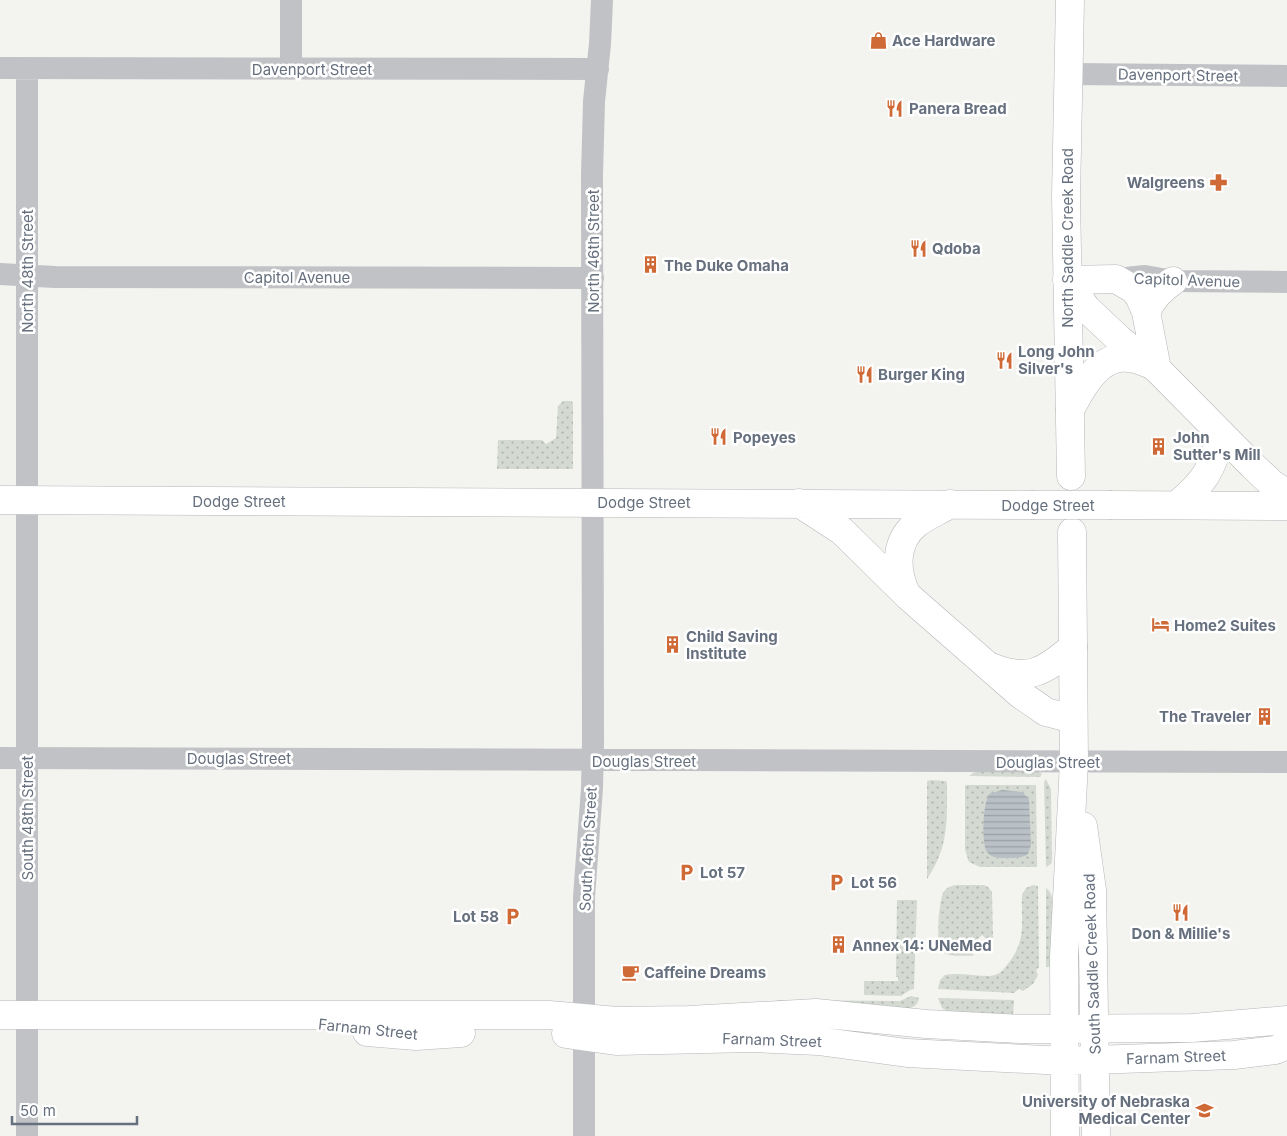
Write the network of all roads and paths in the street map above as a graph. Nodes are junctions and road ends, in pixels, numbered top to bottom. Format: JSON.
{"nodes":[{"id":1,"x":291,"y":0,"type":"edge"},
{"id":2,"x":602,"y":0,"type":"edge"},
{"id":3,"x":1070,"y":0,"type":"edge"},
{"id":4,"x":0,"y":68,"type":"edge"},
{"id":5,"x":27,"y":69,"type":"junction"},
{"id":6,"x":291,"y":69,"type":"junction"},
{"id":7,"x":598,"y":69,"type":"junction"},
{"id":8,"x":1068,"y":74,"type":"junction"},
{"id":9,"x":1287,"y":76,"type":"edge"},
{"id":10,"x":0,"y":274,"type":"edge"},
{"id":11,"x":26,"y":275,"type":"junction"},
{"id":12,"x":593,"y":278,"type":"junction"},
{"id":13,"x":1116,"y":279,"type":"junction"},
{"id":14,"x":1067,"y":280,"type":"junction"},
{"id":15,"x":1173,"y":281,"type":"junction"},
{"id":16,"x":1287,"y":282,"type":"edge"},
{"id":17,"x":1146,"y":312,"type":"junction"},
{"id":18,"x":1157,"y":368,"type":"junction"},
{"id":19,"x":1070,"y":410,"type":"junction"},
{"id":20,"x":1222,"y":435,"type":"junction"},
{"id":21,"x":1071,"y":476,"type":"dead end"},
{"id":22,"x":1287,"y":494,"type":"edge"},
{"id":23,"x":0,"y":500,"type":"edge"},
{"id":24,"x":27,"y":500,"type":"junction"},
{"id":25,"x":593,"y":502,"type":"junction"},
{"id":26,"x":799,"y":503,"type":"junction"},
{"id":27,"x":950,"y":504,"type":"junction"},
{"id":28,"x":1177,"y":505,"type":"junction"},
{"id":29,"x":1287,"y":506,"type":"edge"},
{"id":30,"x":1072,"y":532,"type":"dead end"},
{"id":31,"x":908,"y":596,"type":"junction"},
{"id":32,"x":1073,"y":647,"type":"junction"},
{"id":33,"x":985,"y":665,"type":"junction"},
{"id":34,"x":1073,"y":719,"type":"junction"},
{"id":35,"x":0,"y":758,"type":"edge"},
{"id":36,"x":26,"y":758,"type":"junction"},
{"id":37,"x":593,"y":760,"type":"junction"},
{"id":38,"x":1074,"y":762,"type":"junction"},
{"id":39,"x":1287,"y":762,"type":"edge"},
{"id":40,"x":0,"y":1015,"type":"edge"},
{"id":41,"x":27,"y":1015,"type":"junction"},
{"id":42,"x":1287,"y":1020,"type":"edge"},
{"id":43,"x":584,"y":1028,"type":"junction"},
{"id":44,"x":1064,"y":1029,"type":"junction"},
{"id":45,"x":1094,"y":1029,"type":"junction"},
{"id":46,"x":1287,"y":1045,"type":"edge"},
{"id":47,"x":1095,"y":1060,"type":"junction"},
{"id":48,"x":1065,"y":1061,"type":"junction"},
{"id":49,"x":27,"y":1136,"type":"edge"},
{"id":50,"x":584,"y":1136,"type":"edge"},
{"id":51,"x":1065,"y":1136,"type":"edge"},
{"id":52,"x":1096,"y":1136,"type":"edge"}],
"edges":[{"from":1,"to":6,"type":"street"},
{"from":2,"to":7,"type":"street","name":"North 46th Street"},
{"from":3,"to":8,"type":"main road","name":"North Saddle Creek Road"},
{"from":4,"to":5,"type":"street"},
{"from":5,"to":6,"type":"street","name":"Davenport Street"},
{"from":5,"to":11,"type":"street","name":"North 48th Street"},
{"from":6,"to":7,"type":"street","name":"Davenport Street"},
{"from":7,"to":12,"type":"street","name":"North 46th Street"},
{"from":8,"to":9,"type":"street","name":"Davenport Street"},
{"from":8,"to":14,"type":"main road","name":"North Saddle Creek Road"},
{"from":10,"to":11,"type":"street","name":"Capitol Avenue"},
{"from":11,"to":12,"type":"street","name":"Capitol Avenue"},
{"from":11,"to":24,"type":"street","name":"North 48th Street"},
{"from":12,"to":25,"type":"street","name":"North 46th Street"},
{"from":13,"to":14,"type":"main road"},
{"from":13,"to":15,"type":"street","name":"Capitol Avenue"},
{"from":13,"to":17,"type":"main road"},
{"from":14,"to":18,"type":"main road"},
{"from":14,"to":19,"type":"main road","name":"North Saddle Creek Road"},
{"from":15,"to":16,"type":"street","name":"Capitol Avenue"},
{"from":15,"to":17,"type":"main road"},
{"from":17,"to":18,"type":"main road"},
{"from":18,"to":19,"type":"main road"},
{"from":18,"to":20,"type":"main road"},
{"from":19,"to":21,"type":"main road","name":"North Saddle Creek Road"},
{"from":20,"to":22,"type":"main road"},
{"from":20,"to":28,"type":"main road"},
{"from":23,"to":24,"type":"main road","name":"Dodge Street"},
{"from":24,"to":25,"type":"main road","name":"Dodge Street"},
{"from":24,"to":36,"type":"street","name":"South 48th Street"},
{"from":25,"to":26,"type":"main road","name":"Dodge Street"},
{"from":25,"to":37,"type":"street","name":"South 46th Street"},
{"from":26,"to":27,"type":"main road","name":"Dodge Street"},
{"from":26,"to":31,"type":"main road"},
{"from":27,"to":28,"type":"main road","name":"Dodge Street","bridge":true},
{"from":27,"to":31,"type":"main road"},
{"from":28,"to":29,"type":"main road","name":"Dodge Street"},
{"from":30,"to":32,"type":"main road","name":"South Saddle Creek Road"},
{"from":31,"to":33,"type":"main road"},
{"from":32,"to":33,"type":"main road"},
{"from":32,"to":34,"type":"main road","name":"South Saddle Creek Road"},
{"from":33,"to":34,"type":"main road"},
{"from":34,"to":38,"type":"main road","name":"South Saddle Creek Road"},
{"from":35,"to":36,"type":"street","name":"Douglas Street"},
{"from":36,"to":37,"type":"street","name":"Douglas Street"},
{"from":36,"to":41,"type":"street","name":"South 48th Street"},
{"from":37,"to":38,"type":"street","name":"Douglas Street"},
{"from":37,"to":43,"type":"street","name":"South 46th Street"},
{"from":38,"to":39,"type":"street","name":"Douglas Street"},
{"from":38,"to":44,"type":"main road","name":"South Saddle Creek Road"},
{"from":38,"to":45,"type":"main road","name":"South Saddle Creek Road"},
{"from":40,"to":41,"type":"main road","name":"Farnam Street"},
{"from":41,"to":43,"type":"main road","name":"Farnam Street"},
{"from":41,"to":49,"type":"street","name":"South 48th Street"},
{"from":42,"to":45,"type":"main road","name":"Farnam Street"},
{"from":43,"to":44,"type":"main road","name":"Farnam Street"},
{"from":43,"to":48,"type":"main road","name":"Farnam Street"},
{"from":43,"to":50,"type":"street","name":"South 46th Street"},
{"from":44,"to":45,"type":"main road","name":"Farnam Street"},
{"from":44,"to":48,"type":"main road","name":"South Saddle Creek Road"},
{"from":45,"to":47,"type":"main road","name":"South Saddle Creek Road"},
{"from":46,"to":47,"type":"main road","name":"Farnam Street"},
{"from":47,"to":48,"type":"main road","name":"Farnam Street"},
{"from":47,"to":52,"type":"main road","name":"South Saddle Creek Road"},
{"from":48,"to":51,"type":"main road","name":"South Saddle Creek Road"}]}
